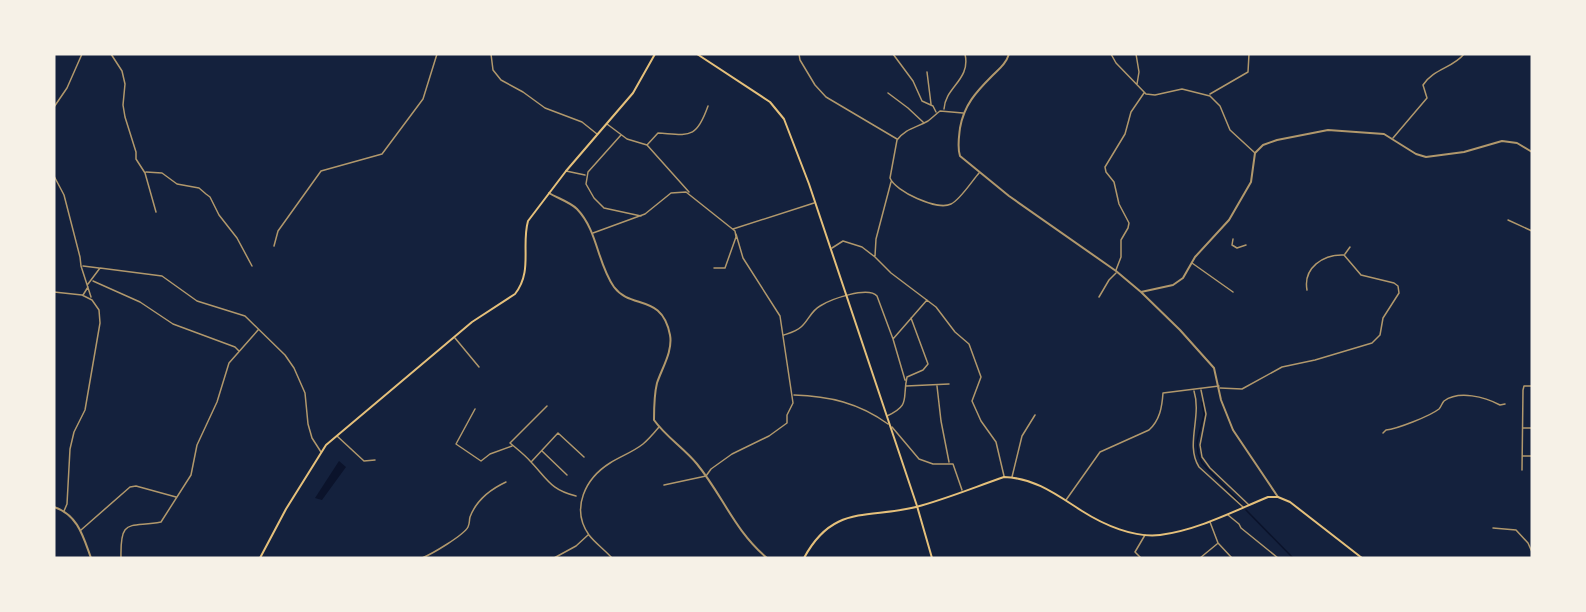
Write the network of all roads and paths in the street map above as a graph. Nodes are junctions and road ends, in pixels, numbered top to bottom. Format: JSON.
{"nodes":[{"id":1,"x":82,"y":54,"type":"edge"},
{"id":2,"x":111,"y":54,"type":"edge"},
{"id":3,"x":437,"y":54,"type":"edge"},
{"id":4,"x":491,"y":54,"type":"edge"},
{"id":5,"x":655,"y":54,"type":"edge"},
{"id":6,"x":697,"y":54,"type":"edge"},
{"id":7,"x":799,"y":54,"type":"edge"},
{"id":8,"x":893,"y":54,"type":"edge"},
{"id":9,"x":965,"y":54,"type":"edge"},
{"id":10,"x":1009,"y":54,"type":"edge"},
{"id":11,"x":1111,"y":54,"type":"edge"},
{"id":12,"x":1136,"y":54,"type":"edge"},
{"id":13,"x":1249,"y":54,"type":"edge"},
{"id":14,"x":1464,"y":54,"type":"edge"},
{"id":15,"x":927,"y":72,"type":"dead end"},
{"id":16,"x":1136,"y":84,"type":"junction"},
{"id":17,"x":888,"y":93,"type":"dead end"},
{"id":18,"x":1144,"y":93,"type":"junction"},
{"id":19,"x":1209,"y":95,"type":"junction"},
{"id":20,"x":930,"y":105,"type":"junction"},
{"id":21,"x":708,"y":106,"type":"dead end"},
{"id":22,"x":54,"y":107,"type":"edge"},
{"id":23,"x":944,"y":111,"type":"junction"},
{"id":24,"x":937,"y":113,"type":"junction"},
{"id":25,"x":963,"y":113,"type":"junction"},
{"id":26,"x":924,"y":123,"type":"junction"},
{"id":27,"x":607,"y":124,"type":"junction"},
{"id":28,"x":597,"y":134,"type":"junction"},
{"id":29,"x":621,"y":135,"type":"junction"},
{"id":30,"x":1393,"y":138,"type":"junction"},
{"id":31,"x":897,"y":140,"type":"junction"},
{"id":32,"x":646,"y":145,"type":"junction"},
{"id":33,"x":1532,"y":152,"type":"edge"},
{"id":34,"x":1255,"y":153,"type":"junction"},
{"id":35,"x":566,"y":171,"type":"junction"},
{"id":36,"x":145,"y":173,"type":"junction"},
{"id":37,"x":979,"y":173,"type":"junction"},
{"id":38,"x":54,"y":176,"type":"edge"},
{"id":39,"x":586,"y":176,"type":"junction"},
{"id":40,"x":891,"y":181,"type":"junction"},
{"id":41,"x":549,"y":193,"type":"junction"},
{"id":42,"x":692,"y":195,"type":"junction"},
{"id":43,"x":815,"y":203,"type":"junction"},
{"id":44,"x":156,"y":212,"type":"dead end"},
{"id":45,"x":642,"y":216,"type":"junction"},
{"id":46,"x":1508,"y":220,"type":"dead end"},
{"id":47,"x":733,"y":230,"type":"junction"},
{"id":48,"x":1532,"y":231,"type":"edge"},
{"id":49,"x":593,"y":233,"type":"junction"},
{"id":50,"x":736,"y":234,"type":"junction"},
{"id":51,"x":1233,"y":239,"type":"dead end"},
{"id":52,"x":1246,"y":245,"type":"dead end"},
{"id":53,"x":274,"y":246,"type":"dead end"},
{"id":54,"x":1350,"y":248,"type":"dead end"},
{"id":55,"x":830,"y":249,"type":"junction"},
{"id":56,"x":1344,"y":255,"type":"junction"},
{"id":57,"x":875,"y":257,"type":"junction"},
{"id":58,"x":1191,"y":263,"type":"junction"},
{"id":59,"x":81,"y":266,"type":"junction"},
{"id":60,"x":252,"y":266,"type":"dead end"},
{"id":61,"x":100,"y":268,"type":"junction"},
{"id":62,"x":714,"y":268,"type":"dead end"},
{"id":63,"x":1116,"y":272,"type":"junction"},
{"id":64,"x":91,"y":280,"type":"junction"},
{"id":65,"x":88,"y":286,"type":"junction"},
{"id":66,"x":1307,"y":290,"type":"dead end"},
{"id":67,"x":54,"y":292,"type":"edge"},
{"id":68,"x":1141,"y":292,"type":"junction"},
{"id":69,"x":1233,"y":292,"type":"dead end"},
{"id":70,"x":82,"y":296,"type":"junction"},
{"id":71,"x":846,"y":296,"type":"junction"},
{"id":72,"x":1099,"y":297,"type":"dead end"},
{"id":73,"x":92,"y":300,"type":"junction"},
{"id":74,"x":927,"y":300,"type":"junction"},
{"id":75,"x":911,"y":318,"type":"junction"},
{"id":76,"x":258,"y":330,"type":"junction"},
{"id":77,"x":783,"y":336,"type":"junction"},
{"id":78,"x":454,"y":337,"type":"junction"},
{"id":79,"x":893,"y":339,"type":"junction"},
{"id":80,"x":240,"y":351,"type":"junction"},
{"id":81,"x":479,"y":367,"type":"dead end"},
{"id":82,"x":906,"y":380,"type":"junction"},
{"id":83,"x":949,"y":384,"type":"dead end"},
{"id":84,"x":906,"y":386,"type":"junction"},
{"id":85,"x":937,"y":386,"type":"junction"},
{"id":86,"x":1532,"y":386,"type":"edge"},
{"id":87,"x":1220,"y":387,"type":"junction"},
{"id":88,"x":1194,"y":390,"type":"junction"},
{"id":89,"x":1201,"y":390,"type":"junction"},
{"id":90,"x":1470,"y":391,"type":"dead end"},
{"id":91,"x":793,"y":395,"type":"junction"},
{"id":92,"x":1470,"y":396,"type":"junction"},
{"id":93,"x":1505,"y":404,"type":"dead end"},
{"id":94,"x":547,"y":406,"type":"dead end"},
{"id":95,"x":476,"y":409,"type":"dead end"},
{"id":96,"x":1035,"y":415,"type":"dead end"},
{"id":97,"x":886,"y":416,"type":"junction"},
{"id":98,"x":889,"y":425,"type":"junction"},
{"id":99,"x":659,"y":427,"type":"junction"},
{"id":100,"x":1523,"y":428,"type":"junction"},
{"id":101,"x":1532,"y":428,"type":"edge"},
{"id":102,"x":1383,"y":433,"type":"dead end"},
{"id":103,"x":337,"y":436,"type":"junction"},
{"id":104,"x":513,"y":445,"type":"junction"},
{"id":105,"x":541,"y":451,"type":"junction"},
{"id":106,"x":321,"y":452,"type":"junction"},
{"id":107,"x":1522,"y":456,"type":"junction"},
{"id":108,"x":1532,"y":456,"type":"edge"},
{"id":109,"x":584,"y":457,"type":"dead end"},
{"id":110,"x":375,"y":460,"type":"dead end"},
{"id":111,"x":531,"y":462,"type":"junction"},
{"id":112,"x":950,"y":462,"type":"junction"},
{"id":113,"x":1522,"y":470,"type":"dead end"},
{"id":114,"x":567,"y":475,"type":"dead end"},
{"id":115,"x":706,"y":476,"type":"junction"},
{"id":116,"x":1004,"y":477,"type":"junction"},
{"id":117,"x":1012,"y":477,"type":"junction"},
{"id":118,"x":506,"y":482,"type":"dead end"},
{"id":119,"x":664,"y":485,"type":"dead end"},
{"id":120,"x":962,"y":491,"type":"junction"},
{"id":121,"x":576,"y":496,"type":"dead end"},
{"id":122,"x":177,"y":497,"type":"junction"},
{"id":123,"x":1278,"y":497,"type":"junction"},
{"id":124,"x":1066,"y":501,"type":"junction"},
{"id":125,"x":1249,"y":505,"type":"junction"},
{"id":126,"x":917,"y":506,"type":"junction"},
{"id":127,"x":54,"y":507,"type":"edge"},
{"id":128,"x":1243,"y":507,"type":"junction"},
{"id":129,"x":64,"y":511,"type":"junction"},
{"id":130,"x":1227,"y":514,"type":"junction"},
{"id":131,"x":1210,"y":521,"type":"junction"},
{"id":132,"x":1493,"y":528,"type":"dead end"},
{"id":133,"x":81,"y":530,"type":"junction"},
{"id":134,"x":588,"y":534,"type":"junction"},
{"id":135,"x":1145,"y":534,"type":"junction"},
{"id":136,"x":1218,"y":543,"type":"junction"},
{"id":137,"x":1532,"y":552,"type":"edge"},
{"id":138,"x":91,"y":558,"type":"edge"},
{"id":139,"x":122,"y":558,"type":"edge"},
{"id":140,"x":260,"y":558,"type":"edge"},
{"id":141,"x":422,"y":558,"type":"edge"},
{"id":142,"x":554,"y":558,"type":"edge"},
{"id":143,"x":612,"y":558,"type":"edge"},
{"id":144,"x":767,"y":558,"type":"edge"},
{"id":145,"x":804,"y":558,"type":"edge"},
{"id":146,"x":932,"y":558,"type":"edge"},
{"id":147,"x":1141,"y":558,"type":"edge"},
{"id":148,"x":1200,"y":558,"type":"edge"},
{"id":149,"x":1232,"y":558,"type":"edge"},
{"id":150,"x":1278,"y":558,"type":"edge"},
{"id":151,"x":1362,"y":558,"type":"edge"}],
"edges":[{"from":1,"to":22,"type":"street"},
{"from":2,"to":36,"type":"street"},
{"from":3,"to":53,"type":"street"},
{"from":4,"to":28,"type":"street"},
{"from":5,"to":27,"type":"main road"},
{"from":6,"to":43,"type":"main road"},
{"from":7,"to":31,"type":"street"},
{"from":8,"to":20,"type":"street"},
{"from":9,"to":23,"type":"street"},
{"from":10,"to":25,"type":"street"},
{"from":11,"to":16,"type":"street"},
{"from":12,"to":16,"type":"street"},
{"from":13,"to":19,"type":"street"},
{"from":14,"to":30,"type":"street"},
{"from":15,"to":20,"type":"street"},
{"from":16,"to":18,"type":"street"},
{"from":17,"to":26,"type":"street"},
{"from":18,"to":19,"type":"street"},
{"from":18,"to":63,"type":"street"},
{"from":19,"to":34,"type":"street"},
{"from":20,"to":24,"type":"street"},
{"from":21,"to":32,"type":"street"},
{"from":23,"to":24,"type":"street"},
{"from":23,"to":25,"type":"street"},
{"from":24,"to":26,"type":"street"},
{"from":25,"to":37,"type":"street"},
{"from":26,"to":31,"type":"street"},
{"from":27,"to":28,"type":"main road"},
{"from":27,"to":29,"type":"street"},
{"from":28,"to":35,"type":"main road"},
{"from":29,"to":32,"type":"street"},
{"from":29,"to":39,"type":"street"},
{"from":30,"to":33,"type":"street"},
{"from":30,"to":34,"type":"street"},
{"from":31,"to":40,"type":"street"},
{"from":32,"to":42,"type":"street"},
{"from":34,"to":58,"type":"street"},
{"from":35,"to":39,"type":"street"},
{"from":35,"to":41,"type":"main road"},
{"from":36,"to":44,"type":"street"},
{"from":36,"to":60,"type":"street"},
{"from":37,"to":40,"type":"street"},
{"from":37,"to":63,"type":"street"},
{"from":38,"to":59,"type":"street"},
{"from":39,"to":45,"type":"street"},
{"from":40,"to":57,"type":"street"},
{"from":41,"to":49,"type":"street"},
{"from":41,"to":78,"type":"main road"},
{"from":42,"to":45,"type":"street"},
{"from":42,"to":47,"type":"street"},
{"from":43,"to":47,"type":"street"},
{"from":43,"to":55,"type":"main road"},
{"from":45,"to":49,"type":"street"},
{"from":46,"to":48,"type":"street"},
{"from":47,"to":50,"type":"street"},
{"from":49,"to":99,"type":"street"},
{"from":50,"to":62,"type":"street"},
{"from":50,"to":77,"type":"street"},
{"from":51,"to":52,"type":"street"},
{"from":54,"to":56,"type":"street"},
{"from":55,"to":57,"type":"street"},
{"from":55,"to":71,"type":"main road"},
{"from":56,"to":66,"type":"street"},
{"from":56,"to":87,"type":"street"},
{"from":57,"to":74,"type":"street"},
{"from":58,"to":68,"type":"street"},
{"from":58,"to":69,"type":"street"},
{"from":59,"to":61,"type":"street"},
{"from":59,"to":65,"type":"street"},
{"from":61,"to":64,"type":"street"},
{"from":61,"to":76,"type":"street"},
{"from":63,"to":68,"type":"street"},
{"from":63,"to":72,"type":"street"},
{"from":64,"to":65,"type":"street"},
{"from":64,"to":80,"type":"street"},
{"from":65,"to":70,"type":"street"},
{"from":65,"to":73,"type":"street"},
{"from":67,"to":70,"type":"street"},
{"from":68,"to":87,"type":"street"},
{"from":70,"to":73,"type":"street"},
{"from":71,"to":77,"type":"street"},
{"from":71,"to":79,"type":"street"},
{"from":71,"to":97,"type":"main road"},
{"from":73,"to":129,"type":"street"},
{"from":74,"to":75,"type":"street"},
{"from":74,"to":116,"type":"street"},
{"from":75,"to":79,"type":"street"},
{"from":75,"to":82,"type":"street"},
{"from":76,"to":80,"type":"street"},
{"from":76,"to":106,"type":"street"},
{"from":77,"to":91,"type":"street"},
{"from":78,"to":81,"type":"street"},
{"from":78,"to":103,"type":"main road"},
{"from":79,"to":82,"type":"street"},
{"from":80,"to":122,"type":"street"},
{"from":82,"to":84,"type":"street"},
{"from":83,"to":85,"type":"street"},
{"from":84,"to":85,"type":"street"},
{"from":84,"to":97,"type":"street"},
{"from":85,"to":112,"type":"street"},
{"from":86,"to":100,"type":"street"},
{"from":87,"to":89,"type":"street"},
{"from":87,"to":123,"type":"street"},
{"from":88,"to":89,"type":"street"},
{"from":88,"to":124,"type":"street"},
{"from":88,"to":128,"type":"street"},
{"from":89,"to":125,"type":"street"},
{"from":90,"to":92,"type":"street"},
{"from":91,"to":98,"type":"street"},
{"from":91,"to":115,"type":"street"},
{"from":92,"to":93,"type":"street"},
{"from":92,"to":102,"type":"street"},
{"from":94,"to":104,"type":"street"},
{"from":95,"to":104,"type":"street"},
{"from":96,"to":117,"type":"street"},
{"from":97,"to":98,"type":"main road"},
{"from":98,"to":112,"type":"street"},
{"from":98,"to":126,"type":"main road"},
{"from":99,"to":115,"type":"street"},
{"from":99,"to":134,"type":"street"},
{"from":100,"to":101,"type":"street"},
{"from":100,"to":107,"type":"street"},
{"from":103,"to":106,"type":"main road"},
{"from":103,"to":110,"type":"street"},
{"from":104,"to":111,"type":"street"},
{"from":105,"to":109,"type":"street"},
{"from":105,"to":111,"type":"street"},
{"from":105,"to":114,"type":"street"},
{"from":106,"to":140,"type":"main road"},
{"from":107,"to":108,"type":"street"},
{"from":107,"to":113,"type":"street"},
{"from":111,"to":121,"type":"street"},
{"from":112,"to":120,"type":"street"},
{"from":115,"to":119,"type":"street"},
{"from":115,"to":144,"type":"street"},
{"from":116,"to":117,"type":"main road"},
{"from":116,"to":120,"type":"main road"},
{"from":117,"to":124,"type":"main road"},
{"from":118,"to":141,"type":"street"},
{"from":120,"to":126,"type":"main road"},
{"from":122,"to":133,"type":"street"},
{"from":122,"to":139,"type":"street"},
{"from":123,"to":125,"type":"main road"},
{"from":123,"to":151,"type":"main road"},
{"from":124,"to":135,"type":"main road"},
{"from":125,"to":128,"type":"main road"},
{"from":126,"to":145,"type":"main road"},
{"from":126,"to":146,"type":"main road"},
{"from":127,"to":129,"type":"street"},
{"from":128,"to":130,"type":"main road"},
{"from":129,"to":133,"type":"street"},
{"from":130,"to":131,"type":"main road"},
{"from":130,"to":150,"type":"street"},
{"from":131,"to":135,"type":"main road"},
{"from":131,"to":136,"type":"street"},
{"from":132,"to":137,"type":"street"},
{"from":133,"to":138,"type":"street"},
{"from":134,"to":142,"type":"street"},
{"from":134,"to":143,"type":"street"},
{"from":135,"to":147,"type":"street"},
{"from":136,"to":148,"type":"street"},
{"from":136,"to":149,"type":"street"}]}
